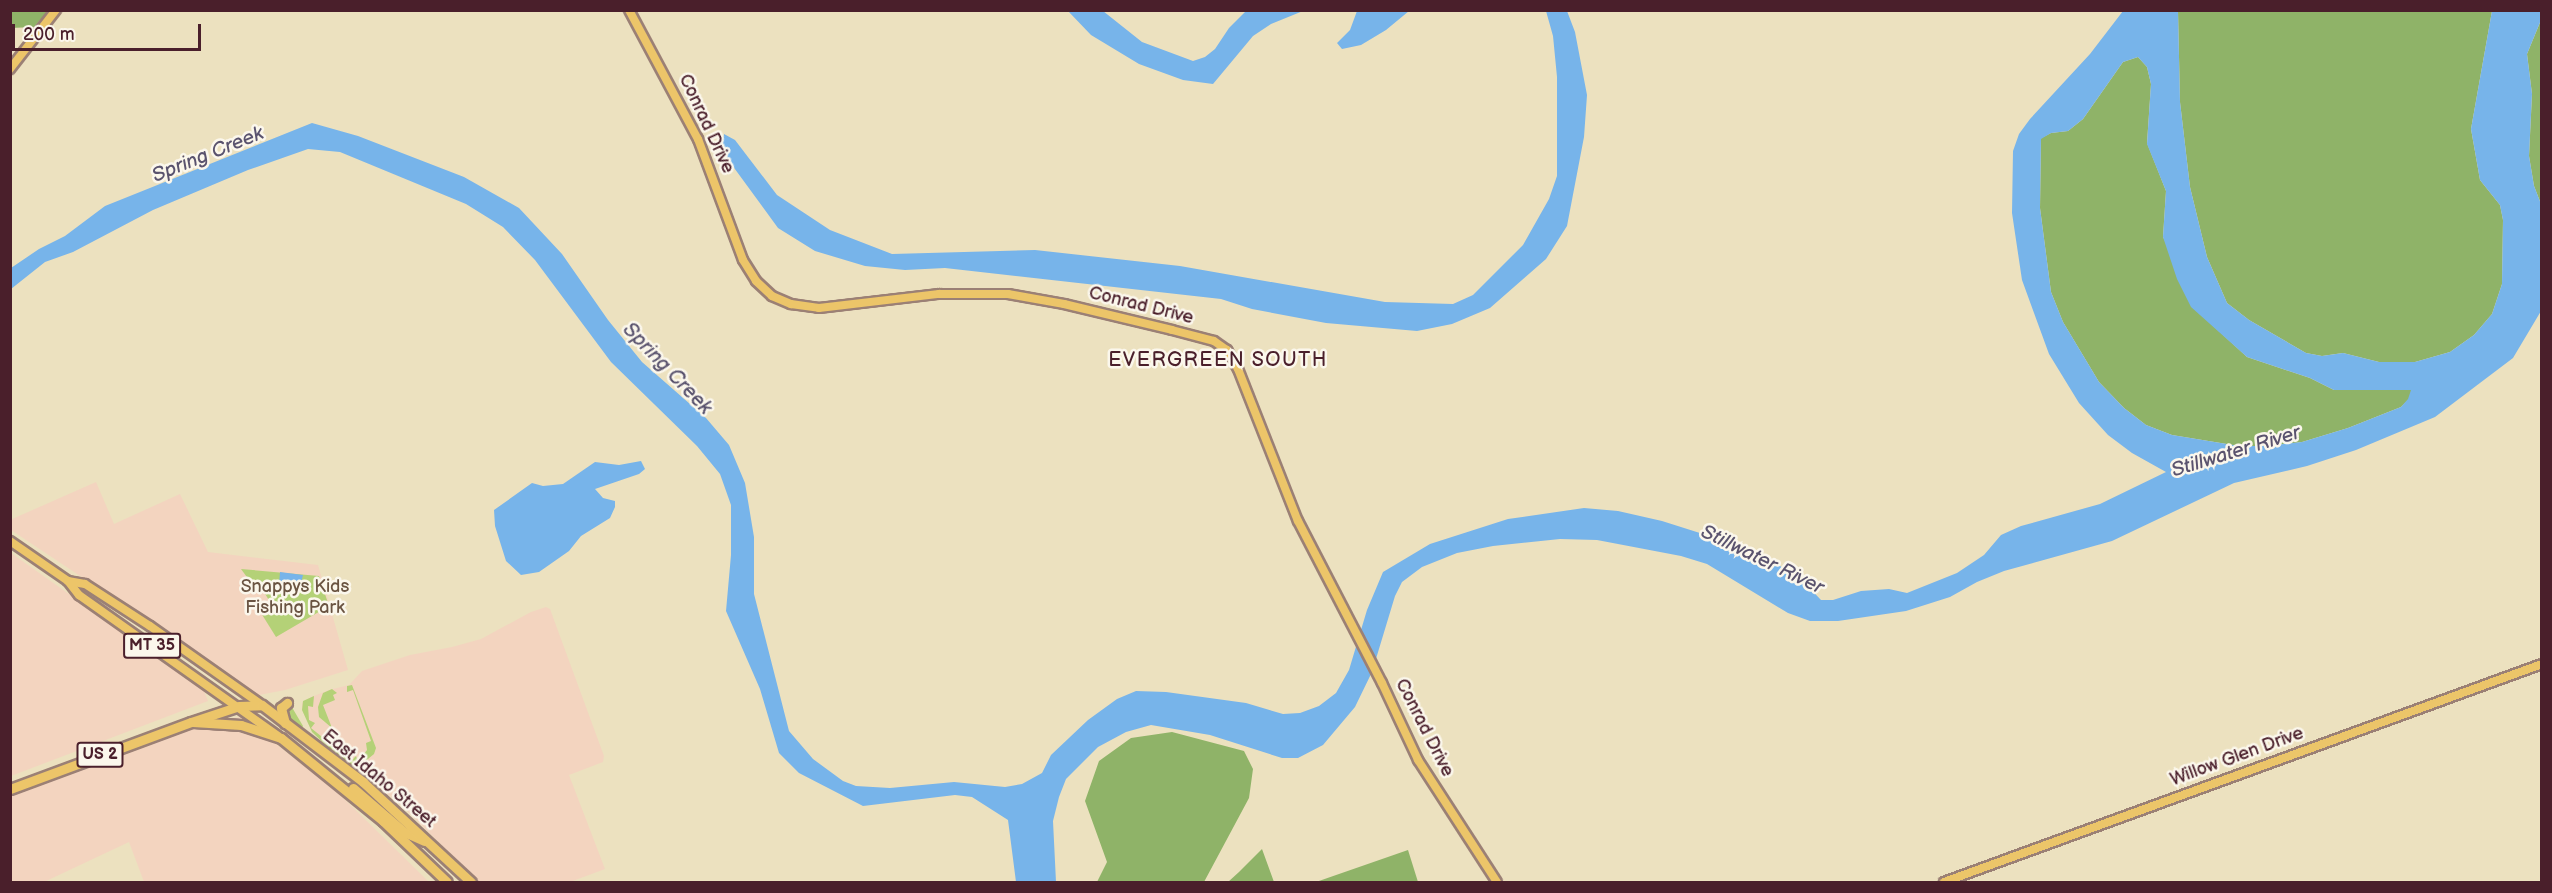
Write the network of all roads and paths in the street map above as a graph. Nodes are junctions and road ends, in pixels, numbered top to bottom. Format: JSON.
{"nodes":[{"id":1,"x":56,"y":10,"type":"edge"},
{"id":2,"x":628,"y":10,"type":"edge"},
{"id":3,"x":10,"y":69,"type":"edge"},
{"id":4,"x":10,"y":541,"type":"edge"},
{"id":5,"x":68,"y":581,"type":"junction"},
{"id":6,"x":2541,"y":664,"type":"edge"},
{"id":7,"x":287,"y":703,"type":"dead end"},
{"id":8,"x":262,"y":705,"type":"junction"},
{"id":9,"x":239,"y":706,"type":"junction"},
{"id":10,"x":190,"y":722,"type":"junction"},
{"id":11,"x":285,"y":723,"type":"junction"},
{"id":12,"x":284,"y":740,"type":"junction"},
{"id":13,"x":353,"y":788,"type":"dead end"},
{"id":14,"x":10,"y":789,"type":"edge"},
{"id":15,"x":434,"y":846,"type":"junction"},
{"id":16,"x":447,"y":882,"type":"edge"},
{"id":17,"x":471,"y":882,"type":"edge"},
{"id":18,"x":1497,"y":882,"type":"edge"},
{"id":19,"x":1944,"y":882,"type":"edge"}],
"edges":[{"from":1,"to":3,"type":"main road"},
{"from":2,"to":18,"type":"main road","name":"Conrad Drive"},
{"from":4,"to":5,"type":"main road","number":"MT 35"},
{"from":5,"to":8,"type":"main road","number":"MT 35"},
{"from":5,"to":9,"type":"main road","number":"MT 35"},
{"from":6,"to":19,"type":"main road","name":"Willow Glen Drive"},
{"from":7,"to":11,"type":"highway"},
{"from":8,"to":9,"type":"highway","number":"US 2"},
{"from":8,"to":11,"type":"highway","name":"East Idaho Street"},
{"from":9,"to":10,"type":"highway","number":"US 2"},
{"from":9,"to":12,"type":"main road","name":"East Idaho Street","number":"MT 35"},
{"from":10,"to":12,"type":"highway","number":"US 2"},
{"from":10,"to":14,"type":"highway","number":"US 2"},
{"from":11,"to":15,"type":"highway","name":"East Idaho Street"},
{"from":12,"to":16,"type":"highway","name":"East Idaho Street","number":"US 2"},
{"from":13,"to":15,"type":"highway"},
{"from":15,"to":17,"type":"highway","name":"East Idaho Street"}]}
